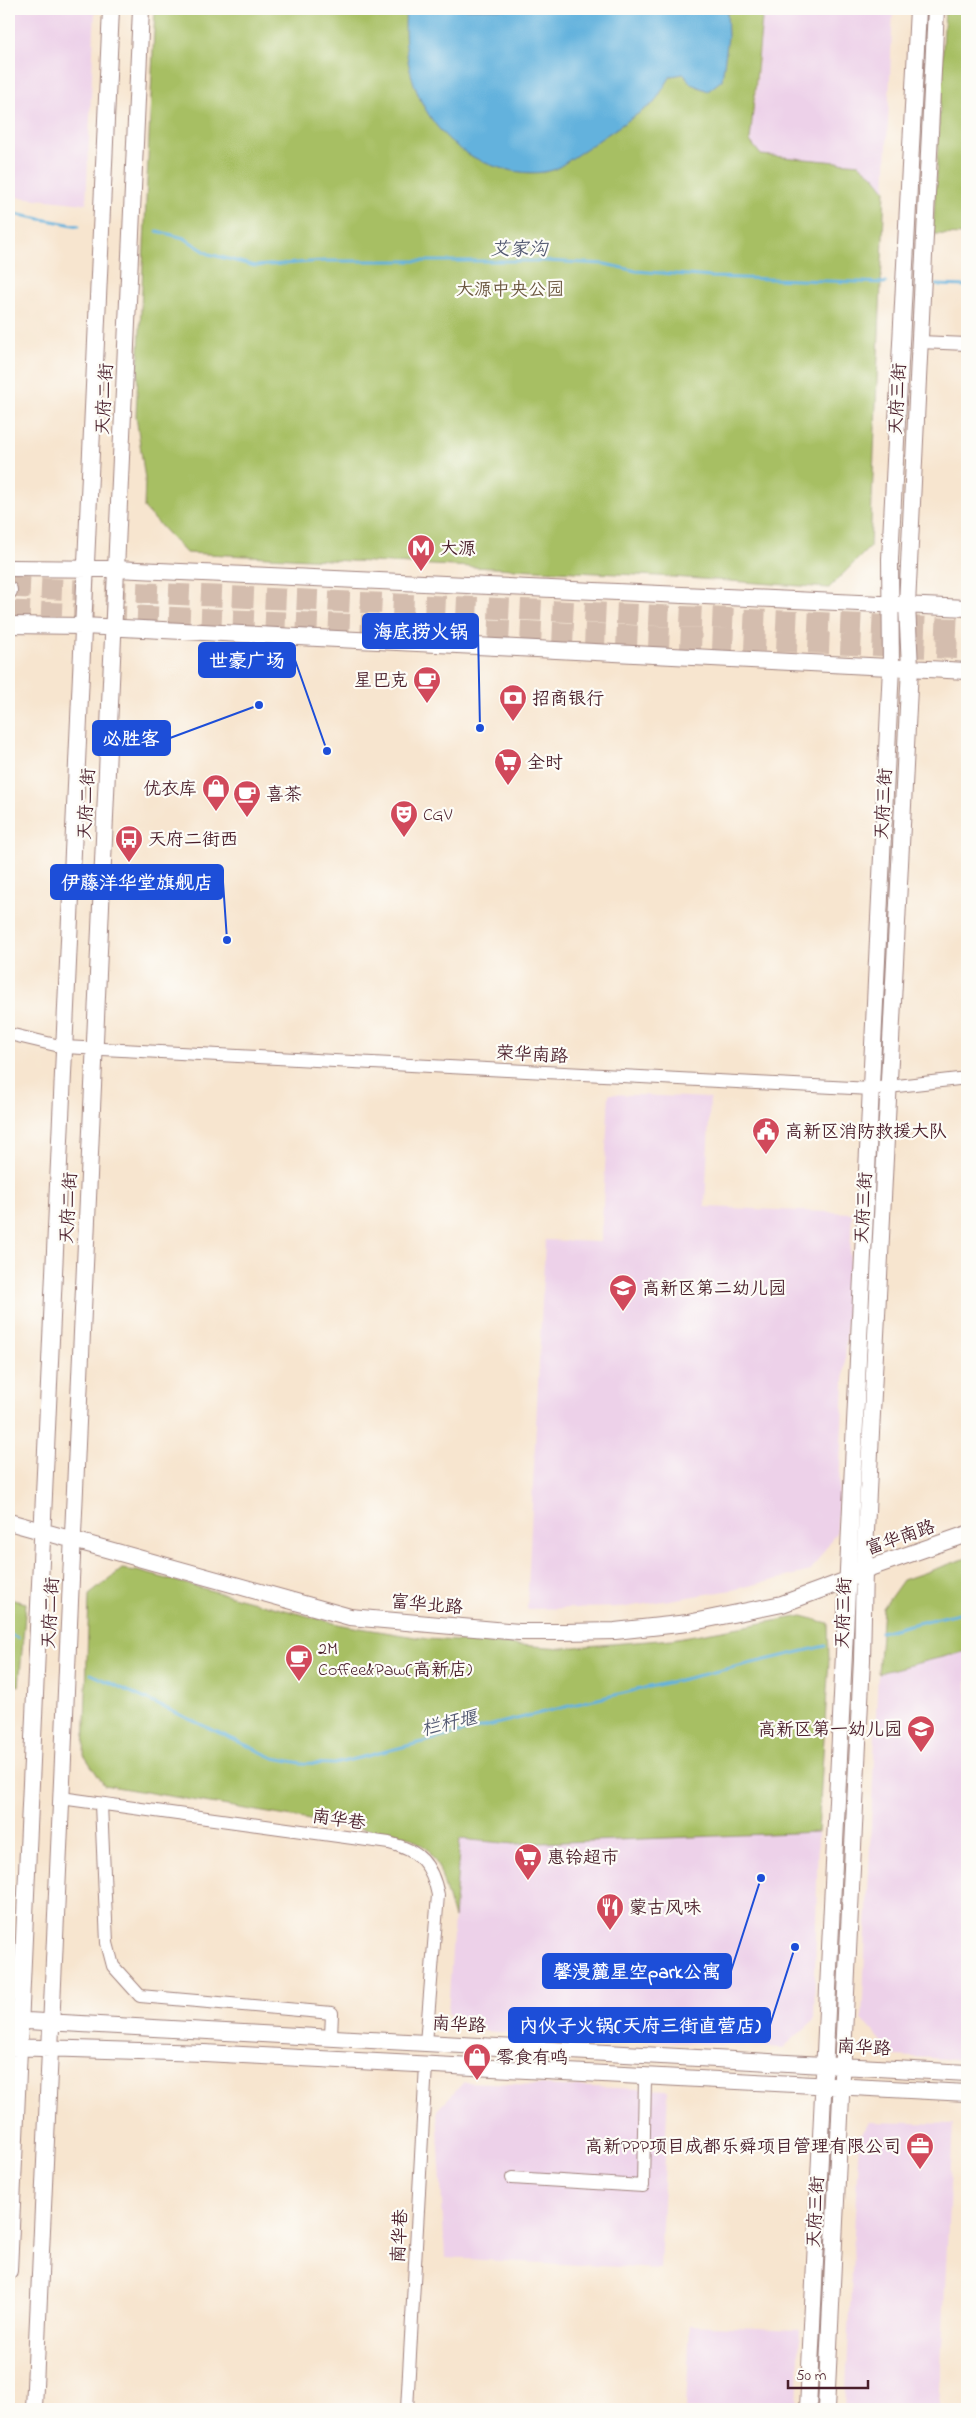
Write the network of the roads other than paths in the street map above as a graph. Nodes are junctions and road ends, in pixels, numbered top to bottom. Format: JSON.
{"nodes":[{"id":1,"x":111,"y":9,"type":"edge"},
{"id":2,"x":141,"y":9,"type":"edge"},
{"id":3,"x":918,"y":9,"type":"edge"},
{"id":4,"x":936,"y":9,"type":"edge"},
{"id":5,"x":920,"y":342,"type":"junction"},
{"id":6,"x":967,"y":344,"type":"edge"},
{"id":7,"x":9,"y":568,"type":"edge"},
{"id":8,"x":116,"y":569,"type":"junction"},
{"id":9,"x":86,"y":570,"type":"junction"},
{"id":10,"x":890,"y":605,"type":"junction"},
{"id":11,"x":907,"y":605,"type":"junction"},
{"id":12,"x":967,"y":608,"type":"edge"},
{"id":13,"x":9,"y":625,"type":"edge"},
{"id":14,"x":83,"y":626,"type":"junction"},
{"id":15,"x":113,"y":628,"type":"junction"},
{"id":16,"x":892,"y":667,"type":"junction"},
{"id":17,"x":910,"y":668,"type":"junction"},
{"id":18,"x":967,"y":671,"type":"edge"},
{"id":19,"x":9,"y":1034,"type":"edge"},
{"id":20,"x":64,"y":1047,"type":"junction"},
{"id":21,"x":95,"y":1049,"type":"junction"},
{"id":22,"x":967,"y":1078,"type":"edge"},
{"id":23,"x":889,"y":1088,"type":"junction"},
{"id":24,"x":871,"y":1089,"type":"junction"},
{"id":25,"x":9,"y":1522,"type":"edge"},
{"id":26,"x":42,"y":1533,"type":"junction"},
{"id":27,"x":967,"y":1534,"type":"edge"},
{"id":28,"x":73,"y":1541,"type":"junction"},
{"id":29,"x":864,"y":1570,"type":"junction"},
{"id":30,"x":847,"y":1580,"type":"junction"},
{"id":31,"x":61,"y":1798,"type":"junction"},
{"id":32,"x":101,"y":1804,"type":"junction"},
{"id":33,"x":14,"y":2020,"type":"edge"},
{"id":34,"x":51,"y":2022,"type":"junction"},
{"id":35,"x":331,"y":2037,"type":"junction"},
{"id":36,"x":426,"y":2043,"type":"junction"},
{"id":37,"x":14,"y":2048,"type":"edge"},
{"id":38,"x":50,"y":2049,"type":"junction"},
{"id":39,"x":825,"y":2064,"type":"junction"},
{"id":40,"x":426,"y":2065,"type":"junction"},
{"id":41,"x":842,"y":2066,"type":"junction"},
{"id":42,"x":967,"y":2073,"type":"edge"},
{"id":43,"x":645,"y":2077,"type":"junction"},
{"id":44,"x":824,"y":2087,"type":"junction"},
{"id":45,"x":841,"y":2087,"type":"junction"},
{"id":46,"x":967,"y":2093,"type":"edge"},
{"id":47,"x":512,"y":2178,"type":"dead end"},
{"id":48,"x":9,"y":2271,"type":"edge"},
{"id":49,"x":34,"y":2409,"type":"edge"},
{"id":50,"x":407,"y":2409,"type":"edge"},
{"id":51,"x":808,"y":2409,"type":"edge"},
{"id":52,"x":826,"y":2409,"type":"edge"}],
"edges":[{"from":1,"to":9,"type":"main road","name":"天府二街"},
{"from":2,"to":8,"type":"main road","name":"天府二街"},
{"from":3,"to":10,"type":"main road","name":"天府三街"},
{"from":4,"to":5,"type":"main road","name":"天府三街"},
{"from":5,"to":6,"type":"street"},
{"from":5,"to":11,"type":"main road","name":"天府三街"},
{"from":7,"to":9,"type":"main road"},
{"from":8,"to":9,"type":"main road"},
{"from":8,"to":10,"type":"main road"},
{"from":8,"to":15,"type":"main road","name":"天府二街"},
{"from":9,"to":14,"type":"main road","name":"天府二街"},
{"from":10,"to":11,"type":"main road"},
{"from":10,"to":16,"type":"main road","name":"天府三街"},
{"from":11,"to":12,"type":"main road"},
{"from":11,"to":17,"type":"main road","name":"天府三街"},
{"from":13,"to":14,"type":"main road"},
{"from":14,"to":15,"type":"main road"},
{"from":14,"to":20,"type":"main road","name":"天府二街"},
{"from":15,"to":16,"type":"main road"},
{"from":15,"to":21,"type":"main road","name":"天府二街"},
{"from":16,"to":17,"type":"main road"},
{"from":16,"to":24,"type":"main road","name":"天府三街"},
{"from":17,"to":18,"type":"main road"},
{"from":17,"to":23,"type":"main road","name":"天府三街"},
{"from":19,"to":20,"type":"street","name":"荣华南路"},
{"from":20,"to":21,"type":"street","name":"荣华南路"},
{"from":20,"to":26,"type":"main road","name":"天府二街"},
{"from":21,"to":24,"type":"street","name":"荣华南路"},
{"from":21,"to":28,"type":"main road","name":"天府二街"},
{"from":22,"to":23,"type":"street","name":"荣华南路"},
{"from":23,"to":24,"type":"street","name":"荣华南路"},
{"from":23,"to":29,"type":"main road","name":"天府三街"},
{"from":24,"to":30,"type":"main road","name":"天府三街"},
{"from":25,"to":26,"type":"main road","name":"富华北路"},
{"from":26,"to":28,"type":"main road","name":"富华北路"},
{"from":26,"to":33,"type":"main road","name":"天府二街"},
{"from":27,"to":29,"type":"main road","name":"富华南路"},
{"from":28,"to":30,"type":"main road","name":"富华北路"},
{"from":28,"to":31,"type":"main road","name":"天府二街"},
{"from":29,"to":30,"type":"main road","name":"富华南路"},
{"from":29,"to":41,"type":"main road","name":"天府三街"},
{"from":30,"to":39,"type":"main road","name":"天府三街"},
{"from":31,"to":32,"type":"street","name":"南华巷"},
{"from":31,"to":34,"type":"main road","name":"天府二街"},
{"from":32,"to":35,"type":"street"},
{"from":32,"to":36,"type":"street","name":"南华巷"},
{"from":33,"to":34,"type":"main road","name":"南华路"},
{"from":33,"to":37,"type":"main road","name":"天府二街"},
{"from":34,"to":35,"type":"main road","name":"南华路"},
{"from":34,"to":38,"type":"main road","name":"天府二街"},
{"from":35,"to":36,"type":"main road","name":"南华路"},
{"from":36,"to":39,"type":"main road","name":"南华路"},
{"from":37,"to":38,"type":"main road"},
{"from":37,"to":48,"type":"main road","name":"天府二街"},
{"from":38,"to":40,"type":"main road"},
{"from":38,"to":49,"type":"main road","name":"天府二街"},
{"from":39,"to":41,"type":"main road","name":"南华路"},
{"from":39,"to":44,"type":"main road","name":"天府三街"},
{"from":40,"to":43,"type":"main road"},
{"from":40,"to":50,"type":"street","name":"南华巷"},
{"from":41,"to":42,"type":"main road","name":"南华路"},
{"from":41,"to":45,"type":"main road","name":"天府三街"},
{"from":43,"to":44,"type":"main road"},
{"from":43,"to":47,"type":"street"},
{"from":44,"to":45,"type":"main road"},
{"from":44,"to":51,"type":"main road","name":"天府三街"},
{"from":45,"to":46,"type":"main road"},
{"from":45,"to":52,"type":"main road","name":"天府三街"}]}
